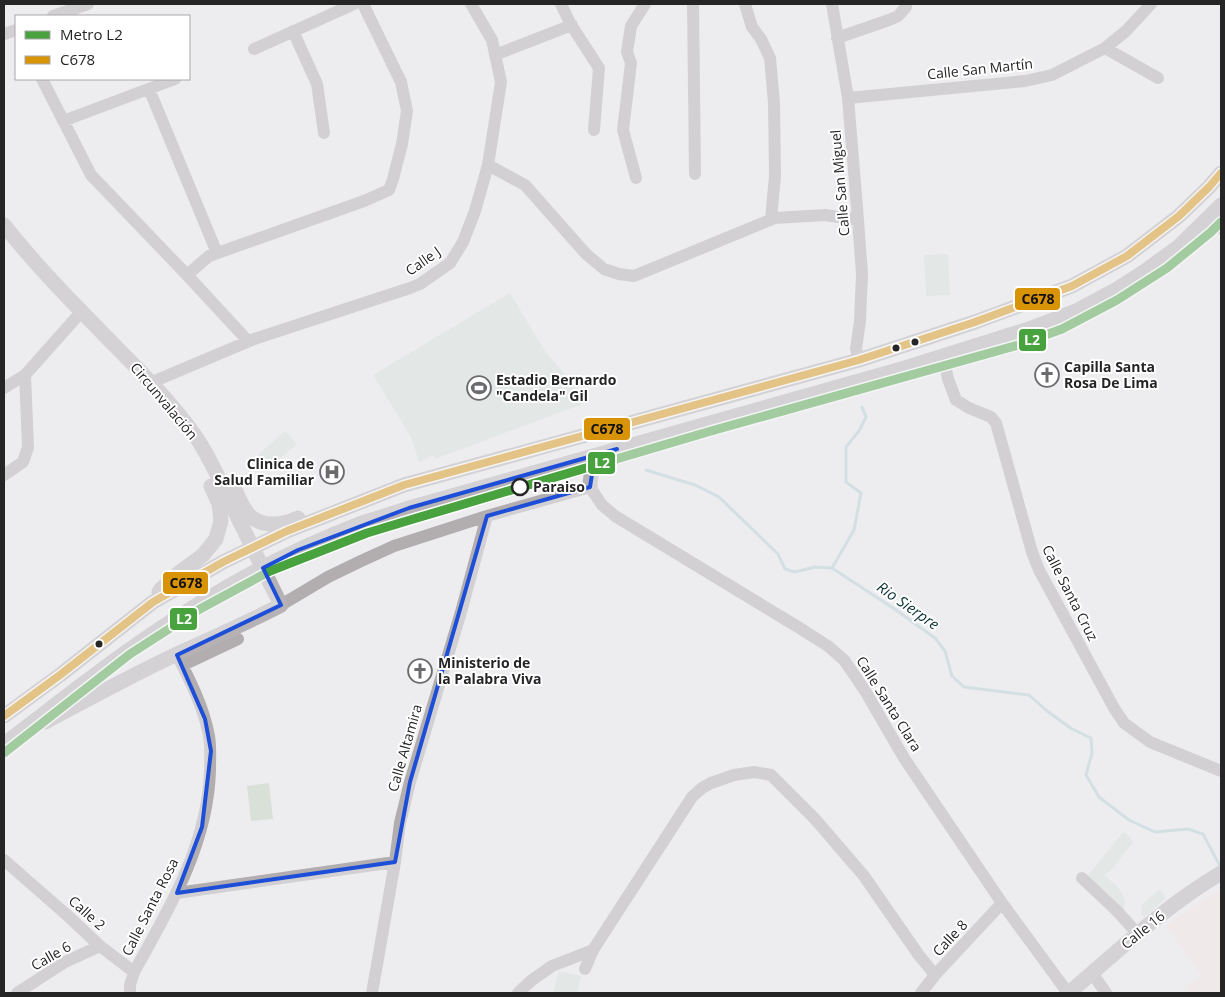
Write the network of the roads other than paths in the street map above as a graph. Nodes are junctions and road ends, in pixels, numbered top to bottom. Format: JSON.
{"nodes":[{"id":1,"x":88,"y":4,"type":"edge"},
{"id":2,"x":354,"y":4,"type":"edge"},
{"id":3,"x":363,"y":4,"type":"edge"},
{"id":4,"x":471,"y":4,"type":"edge"},
{"id":5,"x":561,"y":4,"type":"edge"},
{"id":6,"x":645,"y":4,"type":"edge"},
{"id":7,"x":693,"y":4,"type":"edge"},
{"id":8,"x":745,"y":4,"type":"edge"},
{"id":9,"x":832,"y":4,"type":"edge"},
{"id":10,"x":906,"y":4,"type":"edge"},
{"id":11,"x":1151,"y":4,"type":"edge"},
{"id":12,"x":57,"y":15,"type":"edge"},
{"id":13,"x":572,"y":25,"type":"junction"},
{"id":14,"x":293,"y":31,"type":"junction"},
{"id":15,"x":837,"y":38,"type":"junction"},
{"id":16,"x":1105,"y":48,"type":"junction"},
{"id":17,"x":254,"y":49,"type":"dead end"},
{"id":18,"x":495,"y":55,"type":"junction"},
{"id":19,"x":1158,"y":78,"type":"dead end"},
{"id":20,"x":43,"y":80,"type":"edge"},
{"id":21,"x":172,"y":80,"type":"edge"},
{"id":22,"x":149,"y":89,"type":"junction"},
{"id":23,"x":848,"y":98,"type":"junction"},
{"id":24,"x":64,"y":121,"type":"junction"},
{"id":25,"x":594,"y":130,"type":"dead end"},
{"id":26,"x":324,"y":133,"type":"dead end"},
{"id":27,"x":488,"y":165,"type":"junction"},
{"id":28,"x":1221,"y":172,"type":"edge"},
{"id":29,"x":695,"y":174,"type":"dead end"},
{"id":30,"x":636,"y":178,"type":"dead end"},
{"id":31,"x":1221,"y":205,"type":"edge"},
{"id":32,"x":770,"y":219,"type":"junction"},
{"id":33,"x":858,"y":220,"type":"junction"},
{"id":34,"x":4,"y":225,"type":"edge"},
{"id":35,"x":1221,"y":226,"type":"edge"},
{"id":36,"x":1195,"y":231,"type":"junction"},
{"id":37,"x":217,"y":253,"type":"junction"},
{"id":38,"x":187,"y":275,"type":"junction"},
{"id":39,"x":82,"y":311,"type":"junction"},
{"id":40,"x":248,"y":341,"type":"junction"},
{"id":41,"x":114,"y":344,"type":"junction"},
{"id":42,"x":943,"y":356,"type":"junction"},
{"id":43,"x":859,"y":360,"type":"junction"},
{"id":44,"x":25,"y":375,"type":"junction"},
{"id":45,"x":157,"y":380,"type":"junction"},
{"id":46,"x":4,"y":388,"type":"edge"},
{"id":47,"x":617,"y":448,"type":"junction"},
{"id":48,"x":4,"y":474,"type":"edge"},
{"id":49,"x":590,"y":487,"type":"junction"},
{"id":50,"x":348,"y":506,"type":"junction"},
{"id":51,"x":487,"y":516,"type":"junction"},
{"id":52,"x":152,"y":602,"type":"junction"},
{"id":53,"x":281,"y":605,"type":"junction"},
{"id":54,"x":238,"y":639,"type":"dead end"},
{"id":55,"x":180,"y":660,"type":"junction"},
{"id":56,"x":4,"y":716,"type":"edge"},
{"id":57,"x":6,"y":743,"type":"edge"},
{"id":58,"x":1221,"y":771,"type":"edge"},
{"id":59,"x":4,"y":860,"type":"edge"},
{"id":60,"x":395,"y":862,"type":"junction"},
{"id":61,"x":1217,"y":876,"type":"edge"},
{"id":62,"x":1082,"y":878,"type":"dead end"},
{"id":63,"x":177,"y":893,"type":"junction"},
{"id":64,"x":1002,"y":903,"type":"junction"},
{"id":65,"x":1137,"y":933,"type":"junction"},
{"id":66,"x":100,"y":946,"type":"junction"},
{"id":67,"x":593,"y":950,"type":"junction"},
{"id":68,"x":585,"y":969,"type":"dead end"},
{"id":69,"x":134,"y":972,"type":"junction"},
{"id":70,"x":1092,"y":973,"type":"junction"},
{"id":71,"x":936,"y":975,"type":"junction"},
{"id":72,"x":17,"y":993,"type":"edge"},
{"id":73,"x":130,"y":993,"type":"edge"},
{"id":74,"x":372,"y":993,"type":"edge"},
{"id":75,"x":518,"y":993,"type":"edge"},
{"id":76,"x":921,"y":993,"type":"edge"},
{"id":77,"x":1069,"y":993,"type":"edge"},
{"id":78,"x":1106,"y":993,"type":"edge"}],
"edges":[{"from":1,"to":12,"type":"street"},
{"from":2,"to":14,"type":"street"},
{"from":3,"to":37,"type":"street"},
{"from":4,"to":18,"type":"street","name":"Calle J"},
{"from":5,"to":13,"type":"street"},
{"from":6,"to":30,"type":"street"},
{"from":7,"to":29,"type":"street"},
{"from":8,"to":32,"type":"street"},
{"from":9,"to":15,"type":"street","name":"Calle San Miguel"},
{"from":10,"to":15,"type":"street"},
{"from":11,"to":16,"type":"street","name":"Calle San Martín"},
{"from":13,"to":18,"type":"street"},
{"from":13,"to":25,"type":"street"},
{"from":14,"to":17,"type":"street"},
{"from":14,"to":26,"type":"street"},
{"from":15,"to":23,"type":"street","name":"Calle San Miguel"},
{"from":16,"to":19,"type":"street"},
{"from":16,"to":23,"type":"street","name":"Calle San Martín"},
{"from":18,"to":27,"type":"street","name":"Calle J"},
{"from":20,"to":24,"type":"street"},
{"from":21,"to":22,"type":"street"},
{"from":22,"to":24,"type":"street"},
{"from":22,"to":37,"type":"street"},
{"from":23,"to":33,"type":"street","name":"Calle San Miguel"},
{"from":24,"to":38,"type":"street"},
{"from":27,"to":32,"type":"street"},
{"from":27,"to":40,"type":"street","name":"Calle J"},
{"from":28,"to":43,"type":"main road"},
{"from":31,"to":36,"type":"main road"},
{"from":32,"to":33,"type":"street"},
{"from":33,"to":43,"type":"street","name":"Calle San Miguel"},
{"from":34,"to":39,"type":"main road","name":"Circunvalación"},
{"from":35,"to":36,"type":"main road"},
{"from":36,"to":42,"type":"main road"},
{"from":37,"to":38,"type":"street"},
{"from":38,"to":40,"type":"street"},
{"from":39,"to":41,"type":"main road","name":"Circunvalación"},
{"from":39,"to":44,"type":"street"},
{"from":40,"to":45,"type":"street","name":"Calle J"},
{"from":41,"to":45,"type":"main road"},
{"from":41,"to":52,"type":"main road"},
{"from":41,"to":53,"type":"main road","name":"Circunvalación","bridge":true},
{"from":42,"to":47,"type":"main road"},
{"from":42,"to":58,"type":"street","name":"Calle Santa Cruz"},
{"from":43,"to":50,"type":"main road"},
{"from":44,"to":46,"type":"street"},
{"from":44,"to":48,"type":"street"},
{"from":45,"to":50,"type":"main road"},
{"from":47,"to":49,"type":"main road"},
{"from":47,"to":57,"type":"main road"},
{"from":49,"to":51,"type":"street"},
{"from":49,"to":64,"type":"street","name":"Calle Santa Clara"},
{"from":50,"to":52,"type":"main road"},
{"from":51,"to":53,"type":"street"},
{"from":51,"to":60,"type":"street","name":"Calle Altamira"},
{"from":52,"to":56,"type":"main road"},
{"from":53,"to":55,"type":"main road"},
{"from":54,"to":55,"type":"street"},
{"from":55,"to":57,"type":"main road"},
{"from":55,"to":63,"type":"street","name":"Calle Santa Rosa"},
{"from":59,"to":66,"type":"street","name":"Calle 2"},
{"from":60,"to":63,"type":"street"},
{"from":60,"to":74,"type":"street","name":"Calle Altamira"},
{"from":61,"to":65,"type":"main road","name":"Calle 16"},
{"from":62,"to":65,"type":"street"},
{"from":63,"to":69,"type":"street","name":"Calle Santa Rosa"},
{"from":64,"to":71,"type":"street","name":"Calle 8"},
{"from":64,"to":77,"type":"street","name":"Calle Santa Clara"},
{"from":65,"to":70,"type":"main road","name":"Calle 16"},
{"from":66,"to":69,"type":"street","name":"Calle 2"},
{"from":66,"to":72,"type":"street","name":"Calle 6"},
{"from":67,"to":68,"type":"street"},
{"from":67,"to":71,"type":"street"},
{"from":67,"to":75,"type":"street"},
{"from":69,"to":73,"type":"street"},
{"from":70,"to":77,"type":"main road","name":"Calle 16"},
{"from":70,"to":78,"type":"street"},
{"from":71,"to":76,"type":"street","name":"Calle 8"}]}
